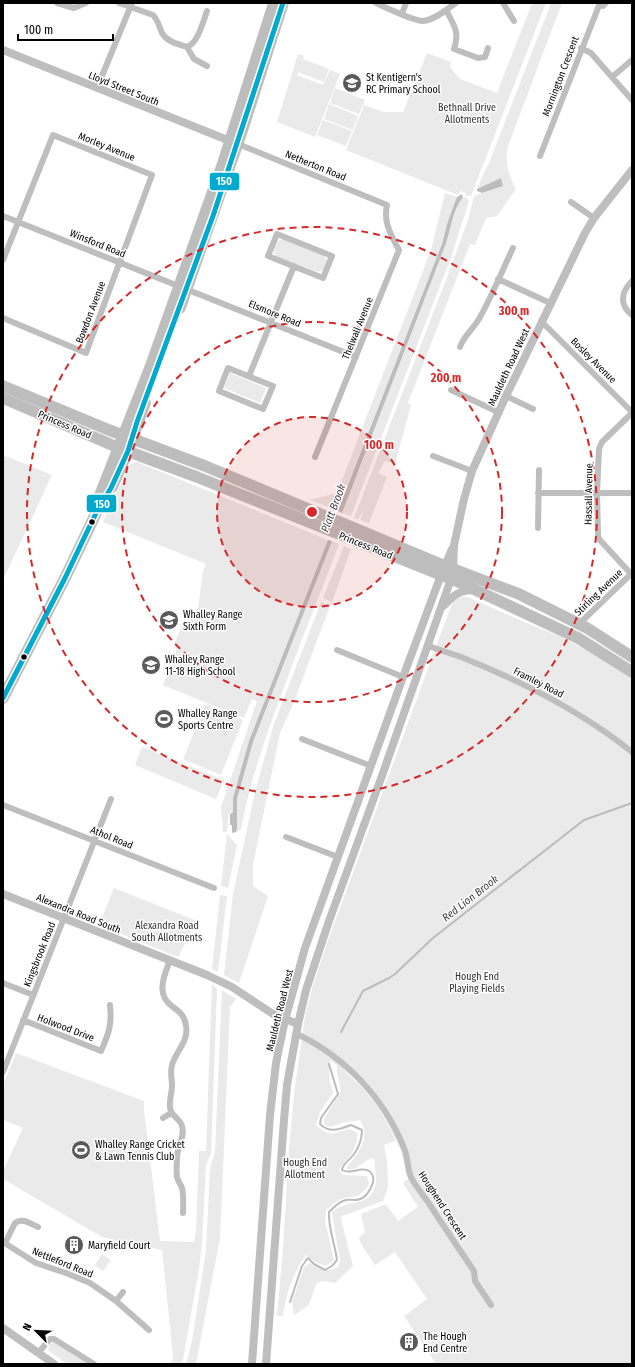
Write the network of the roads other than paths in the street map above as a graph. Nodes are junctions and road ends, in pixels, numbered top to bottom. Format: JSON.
{"nodes":[{"id":1,"x":57,"y":3,"type":"edge"},
{"id":2,"x":86,"y":3,"type":"edge"},
{"id":3,"x":119,"y":3,"type":"edge"},
{"id":4,"x":274,"y":3,"type":"edge"},
{"id":5,"x":283,"y":3,"type":"edge"},
{"id":6,"x":376,"y":3,"type":"edge"},
{"id":7,"x":406,"y":3,"type":"edge"},
{"id":8,"x":456,"y":3,"type":"edge"},
{"id":9,"x":503,"y":3,"type":"edge"},
{"id":10,"x":606,"y":3,"type":"edge"},
{"id":11,"x":599,"y":4,"type":"edge"},
{"id":12,"x":132,"y":5,"type":"edge"},
{"id":13,"x":446,"y":10,"type":"junction"},
{"id":14,"x":207,"y":12,"type":"dead end"},
{"id":15,"x":402,"y":14,"type":"junction"},
{"id":16,"x":514,"y":21,"type":"dead end"},
{"id":17,"x":187,"y":47,"type":"junction"},
{"id":18,"x":488,"y":48,"type":"dead end"},
{"id":19,"x":581,"y":48,"type":"junction"},
{"id":20,"x":3,"y":50,"type":"edge"},
{"id":21,"x":632,"y":60,"type":"edge"},
{"id":22,"x":207,"y":66,"type":"dead end"},
{"id":23,"x":612,"y":77,"type":"junction"},
{"id":24,"x":97,"y":88,"type":"junction"},
{"id":25,"x":632,"y":100,"type":"edge"},
{"id":26,"x":234,"y":143,"type":"junction"},
{"id":27,"x":540,"y":156,"type":"dead end"},
{"id":28,"x":632,"y":170,"type":"edge"},
{"id":29,"x":571,"y":202,"type":"dead end"},
{"id":30,"x":387,"y":205,"type":"joint"},
{"id":31,"x":3,"y":216,"type":"edge"},
{"id":32,"x":594,"y":218,"type":"junction"},
{"id":33,"x":18,"y":222,"type":"junction"},
{"id":34,"x":513,"y":248,"type":"dead end"},
{"id":35,"x":3,"y":260,"type":"edge"},
{"id":36,"x":120,"y":262,"type":"junction"},
{"id":37,"x":294,"y":266,"type":"junction"},
{"id":38,"x":498,"y":279,"type":"junction"},
{"id":39,"x":632,"y":280,"type":"edge"},
{"id":40,"x":183,"y":287,"type":"junction"},
{"id":41,"x":550,"y":303,"type":"junction"},
{"id":42,"x":632,"y":315,"type":"edge"},
{"id":43,"x":3,"y":318,"type":"edge"},
{"id":44,"x":541,"y":321,"type":"junction"},
{"id":45,"x":271,"y":322,"type":"junction"},
{"id":46,"x":456,"y":338,"type":"dead end"},
{"id":47,"x":462,"y":341,"type":"junction"},
{"id":48,"x":460,"y":347,"type":"dead end"},
{"id":49,"x":356,"y":357,"type":"junction"},
{"id":50,"x":249,"y":376,"type":"junction"},
{"id":51,"x":3,"y":386,"type":"edge"},
{"id":52,"x":451,"y":390,"type":"dead end"},
{"id":53,"x":506,"y":396,"type":"junction"},
{"id":54,"x":3,"y":398,"type":"edge"},
{"id":55,"x":533,"y":409,"type":"dead end"},
{"id":56,"x":498,"y":412,"type":"junction"},
{"id":57,"x":632,"y":412,"type":"edge"},
{"id":58,"x":128,"y":436,"type":"junction"},
{"id":59,"x":124,"y":449,"type":"junction"},
{"id":60,"x":433,"y":456,"type":"dead end"},
{"id":61,"x":315,"y":457,"type":"dead end"},
{"id":62,"x":539,"y":470,"type":"dead end"},
{"id":63,"x":472,"y":471,"type":"junction"},
{"id":64,"x":538,"y":493,"type":"junction"},
{"id":65,"x":597,"y":493,"type":"junction"},
{"id":66,"x":632,"y":493,"type":"edge"},
{"id":67,"x":538,"y":528,"type":"dead end"},
{"id":68,"x":447,"y":573,"type":"junction"},
{"id":69,"x":632,"y":574,"type":"edge"},
{"id":70,"x":474,"y":590,"type":"junction"},
{"id":71,"x":439,"y":610,"type":"junction"},
{"id":72,"x":579,"y":624,"type":"junction"},
{"id":73,"x":429,"y":646,"type":"dead end"},
{"id":74,"x":337,"y":650,"type":"dead end"},
{"id":75,"x":632,"y":657,"type":"edge"},
{"id":76,"x":632,"y":672,"type":"edge"},
{"id":77,"x":402,"y":677,"type":"junction"},
{"id":78,"x":415,"y":681,"type":"junction"},
{"id":79,"x":3,"y":698,"type":"edge"},
{"id":80,"x":302,"y":739,"type":"dead end"},
{"id":81,"x":632,"y":752,"type":"edge"},
{"id":82,"x":371,"y":766,"type":"junction"},
{"id":83,"x":111,"y":799,"type":"dead end"},
{"id":84,"x":3,"y":805,"type":"edge"},
{"id":85,"x":286,"y":837,"type":"dead end"},
{"id":86,"x":94,"y":841,"type":"junction"},
{"id":87,"x":338,"y":857,"type":"junction"},
{"id":88,"x":214,"y":888,"type":"dead end"},
{"id":89,"x":3,"y":894,"type":"edge"},
{"id":90,"x":64,"y":918,"type":"junction"},
{"id":91,"x":170,"y":960,"type":"junction"},
{"id":92,"x":3,"y":983,"type":"edge"},
{"id":93,"x":33,"y":995,"type":"junction"},
{"id":94,"x":110,"y":1005,"type":"dead end"},
{"id":95,"x":23,"y":1020,"type":"junction"},
{"id":96,"x":285,"y":1020,"type":"junction"},
{"id":97,"x":298,"y":1024,"type":"junction"},
{"id":98,"x":296,"y":1034,"type":"junction"},
{"id":99,"x":5,"y":1062,"type":"edge"},
{"id":100,"x":3,"y":1072,"type":"edge"},
{"id":101,"x":171,"y":1113,"type":"junction"},
{"id":102,"x":163,"y":1118,"type":"dead end"},
{"id":103,"x":183,"y":1213,"type":"dead end"},
{"id":104,"x":38,"y":1228,"type":"dead end"},
{"id":105,"x":4,"y":1242,"type":"edge"},
{"id":106,"x":123,"y":1292,"type":"dead end"},
{"id":107,"x":116,"y":1301,"type":"junction"},
{"id":108,"x":490,"y":1305,"type":"dead end"},
{"id":109,"x":3,"y":1328,"type":"edge"},
{"id":110,"x":149,"y":1330,"type":"dead end"},
{"id":111,"x":38,"y":1353,"type":"junction"},
{"id":112,"x":54,"y":1364,"type":"edge"},
{"id":113,"x":94,"y":1364,"type":"edge"},
{"id":114,"x":252,"y":1364,"type":"edge"},
{"id":115,"x":266,"y":1364,"type":"edge"}],
"edges":[{"from":1,"to":2,"type":"street"},
{"from":3,"to":12,"type":"street"},
{"from":4,"to":26,"type":"highway"},
{"from":5,"to":26,"type":"highway"},
{"from":6,"to":15,"type":"street"},
{"from":7,"to":15,"type":"street"},
{"from":8,"to":13,"type":"street"},
{"from":9,"to":16,"type":"street"},
{"from":10,"to":11,"type":"street"},
{"from":11,"to":19,"type":"street","name":"Mornington Crescent"},
{"from":12,"to":17,"type":"street"},
{"from":12,"to":24,"type":"street"},
{"from":13,"to":15,"type":"street"},
{"from":13,"to":18,"type":"street"},
{"from":14,"to":17,"type":"street"},
{"from":17,"to":22,"type":"street"},
{"from":19,"to":23,"type":"street"},
{"from":19,"to":27,"type":"street","name":"Mornington Crescent"},
{"from":20,"to":24,"type":"street","name":"Lloyd Street South"},
{"from":21,"to":23,"type":"street"},
{"from":23,"to":25,"type":"street"},
{"from":24,"to":26,"type":"street","name":"Lloyd Street South"},
{"from":26,"to":30,"type":"street","name":"Netherton Road"},
{"from":26,"to":40,"type":"highway"},
{"from":28,"to":32,"type":"street","name":"Mauldeth Road West"},
{"from":29,"to":32,"type":"street"},
{"from":30,"to":49,"type":"street","name":"Thelwall Avenue"},
{"from":31,"to":33,"type":"street","name":"Winsford Road"},
{"from":32,"to":41,"type":"street","name":"Mauldeth Road West"},
{"from":33,"to":35,"type":"street"},
{"from":33,"to":36,"type":"street","name":"Winsford Road"},
{"from":33,"to":36,"type":"street","name":"Morley Avenue"},
{"from":34,"to":38,"type":"street"},
{"from":36,"to":40,"type":"street","name":"Winsford Road"},
{"from":36,"to":43,"type":"street","name":"Bowdon Avenue"},
{"from":37,"to":37,"type":"street"},
{"from":37,"to":45,"type":"street"},
{"from":38,"to":41,"type":"street"},
{"from":38,"to":47,"type":"street"},
{"from":39,"to":42,"type":"street"},
{"from":40,"to":45,"type":"street","name":"Elsmore Road"},
{"from":40,"to":58,"type":"highway"},
{"from":41,"to":44,"type":"street","name":"Mauldeth Road West"},
{"from":44,"to":53,"type":"street","name":"Mauldeth Road West"},
{"from":44,"to":57,"type":"street","name":"Bosley Avenue"},
{"from":45,"to":49,"type":"street","name":"Elsmore Road"},
{"from":45,"to":50,"type":"street"},
{"from":46,"to":47,"type":"street"},
{"from":47,"to":48,"type":"street"},
{"from":49,"to":61,"type":"street","name":"Thelwall Avenue"},
{"from":50,"to":50,"type":"street"},
{"from":51,"to":58,"type":"highway","name":"Princess Road"},
{"from":52,"to":56,"type":"street"},
{"from":53,"to":55,"type":"street"},
{"from":53,"to":56,"type":"street","name":"Mauldeth Road West"},
{"from":54,"to":59,"type":"highway","name":"Princess Road"},
{"from":56,"to":63,"type":"street","name":"Mauldeth Road West"},
{"from":57,"to":65,"type":"street","name":"Hassall Avenue"},
{"from":58,"to":59,"type":"highway"},
{"from":58,"to":68,"type":"highway","name":"Princess Road"},
{"from":59,"to":68,"type":"highway","name":"Princess Road"},
{"from":59,"to":79,"type":"highway"},
{"from":60,"to":63,"type":"street"},
{"from":62,"to":64,"type":"street"},
{"from":63,"to":68,"type":"street","name":"Mauldeth Road West"},
{"from":64,"to":65,"type":"street"},
{"from":64,"to":67,"type":"street"},
{"from":65,"to":66,"type":"street"},
{"from":65,"to":69,"type":"street","name":"Hassall Avenue"},
{"from":68,"to":70,"type":"highway","name":"Princess Road"},
{"from":68,"to":71,"type":"street","name":"Mauldeth Road West"},
{"from":68,"to":72,"type":"highway","name":"Princess Road"},
{"from":68,"to":77,"type":"street","name":"Mauldeth Road West"},
{"from":69,"to":72,"type":"street","name":"Stirling Avenue"},
{"from":70,"to":71,"type":"street","name":"Mauldeth Road West"},
{"from":70,"to":76,"type":"highway","name":"Princess Road"},
{"from":71,"to":78,"type":"street","name":"Mauldeth Road West"},
{"from":72,"to":75,"type":"highway","name":"Princess Road"},
{"from":73,"to":81,"type":"street","name":"Framley Road"},
{"from":74,"to":77,"type":"street"},
{"from":77,"to":78,"type":"street"},
{"from":77,"to":82,"type":"street","name":"Mauldeth Road West"},
{"from":78,"to":97,"type":"street","name":"Mauldeth Road West"},
{"from":80,"to":82,"type":"street"},
{"from":82,"to":87,"type":"street","name":"Mauldeth Road West"},
{"from":83,"to":86,"type":"street","name":"Kingsbrook Road"},
{"from":84,"to":86,"type":"street","name":"Athol Road"},
{"from":85,"to":87,"type":"street"},
{"from":86,"to":88,"type":"street","name":"Athol Road"},
{"from":86,"to":90,"type":"street","name":"Kingsbrook Road"},
{"from":87,"to":96,"type":"street","name":"Mauldeth Road West"},
{"from":89,"to":90,"type":"street","name":"Alexandra Road South"},
{"from":90,"to":91,"type":"street","name":"Alexandra Road South"},
{"from":90,"to":93,"type":"street","name":"Kingsbrook Road"},
{"from":91,"to":96,"type":"street","name":"Alexandra Road South"},
{"from":91,"to":101,"type":"street"},
{"from":92,"to":93,"type":"street"},
{"from":93,"to":95,"type":"street","name":"Kingsbrook Road"},
{"from":94,"to":95,"type":"street","name":"Holwood Drive"},
{"from":95,"to":99,"type":"street","name":"Kingsbrook Road"},
{"from":96,"to":97,"type":"street","name":"Alexandra Road South"},
{"from":96,"to":114,"type":"street","name":"Mauldeth Road West"},
{"from":97,"to":98,"type":"street","name":"Mauldeth Road West"},
{"from":98,"to":108,"type":"street","name":"Houghend Crescent"},
{"from":98,"to":115,"type":"street","name":"Mauldeth Road West"},
{"from":99,"to":100,"type":"street","name":"Kingsbrook Road"},
{"from":101,"to":102,"type":"street"},
{"from":101,"to":103,"type":"street"},
{"from":104,"to":105,"type":"street"},
{"from":105,"to":107,"type":"street","name":"Nettleford Road"},
{"from":106,"to":107,"type":"street"},
{"from":107,"to":110,"type":"street","name":"Nettleford Road"},
{"from":109,"to":111,"type":"street"},
{"from":111,"to":112,"type":"street"},
{"from":111,"to":113,"type":"street"}]}
